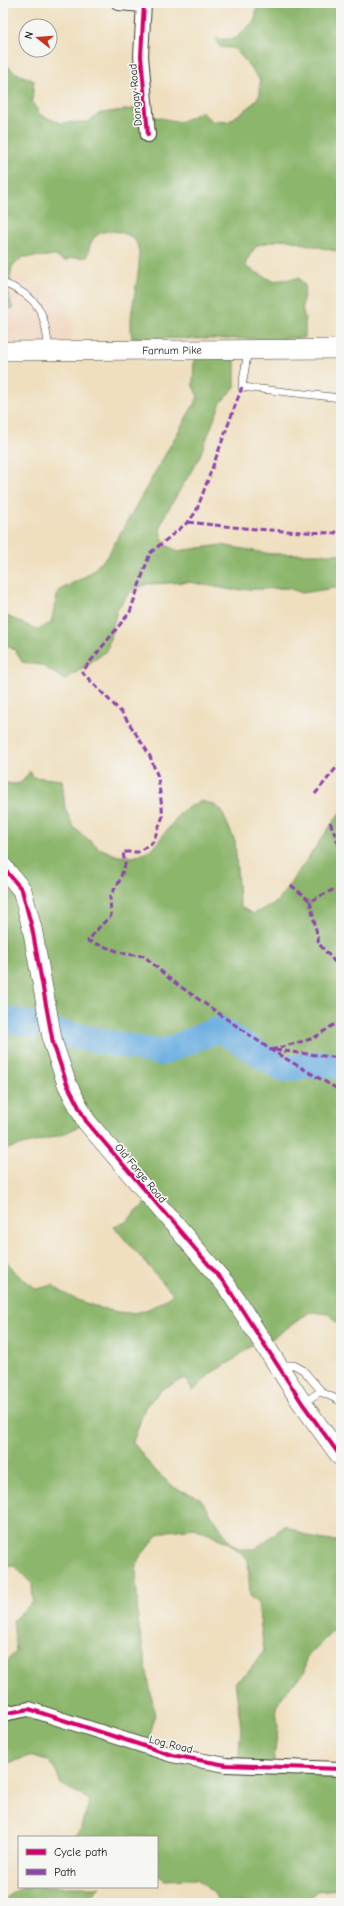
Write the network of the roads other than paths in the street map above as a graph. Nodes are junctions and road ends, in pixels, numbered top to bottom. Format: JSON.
{"nodes":[{"id":1,"x":119,"y":3,"type":"edge"},
{"id":2,"x":143,"y":4,"type":"edge"},
{"id":3,"x":148,"y":135,"type":"dead end"},
{"id":4,"x":3,"y":283,"type":"edge"},
{"id":5,"x":341,"y":349,"type":"edge"},
{"id":6,"x":248,"y":350,"type":"junction"},
{"id":7,"x":3,"y":351,"type":"edge"},
{"id":8,"x":50,"y":351,"type":"junction"},
{"id":9,"x":341,"y":398,"type":"edge"},
{"id":10,"x":3,"y":867,"type":"edge"},
{"id":11,"x":277,"y":1365,"type":"junction"},
{"id":12,"x":321,"y":1391,"type":"junction"},
{"id":13,"x":341,"y":1401,"type":"edge"},
{"id":14,"x":302,"y":1403,"type":"junction"},
{"id":15,"x":341,"y":1457,"type":"edge"},
{"id":16,"x":3,"y":1714,"type":"edge"},
{"id":17,"x":341,"y":1769,"type":"edge"}],
"edges":[{"from":1,"to":2,"type":"street","name":"Dongay Road"},
{"from":2,"to":3,"type":"street","name":"Dongay Road"},
{"from":4,"to":8,"type":"lane"},
{"from":5,"to":6,"type":"street","name":"Farnum Pike"},
{"from":6,"to":8,"type":"street","name":"Farnum Pike"},
{"from":6,"to":9,"type":"lane"},
{"from":7,"to":8,"type":"street","name":"Farnum Pike"},
{"from":10,"to":11,"type":"street","name":"Old Forge Road"},
{"from":11,"to":12,"type":"lane"},
{"from":11,"to":14,"type":"street","name":"Old Forge Road"},
{"from":12,"to":13,"type":"lane"},
{"from":12,"to":14,"type":"lane"},
{"from":14,"to":15,"type":"street","name":"Old Forge Road"},
{"from":16,"to":17,"type":"street","name":"Log Road"}]}
